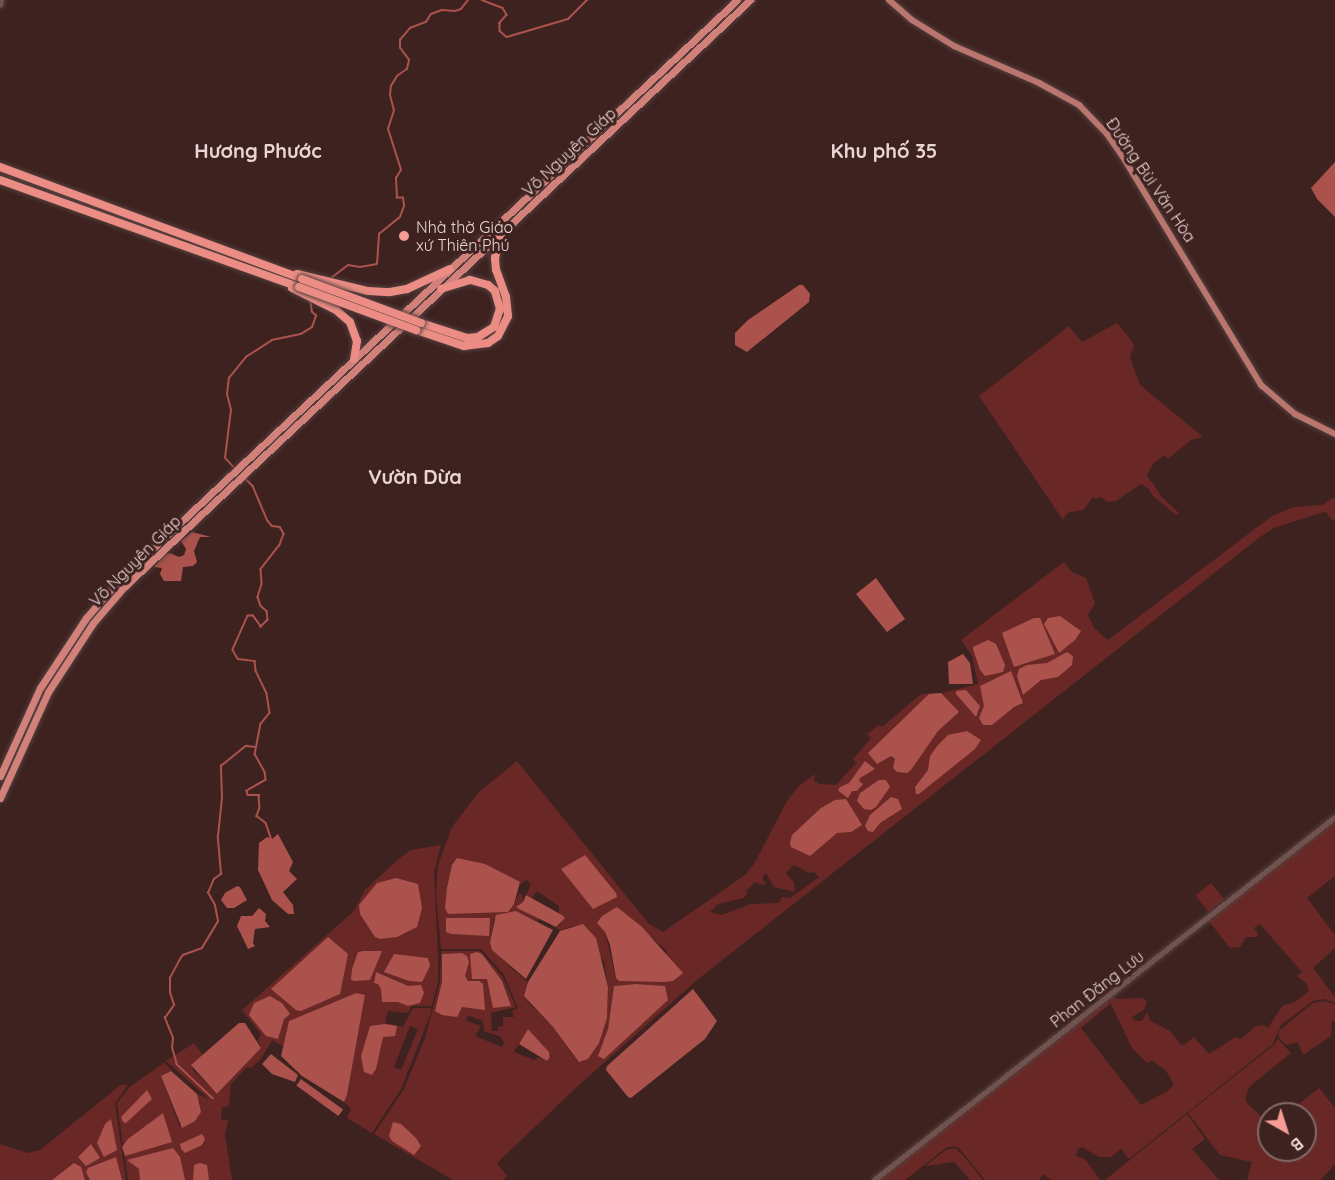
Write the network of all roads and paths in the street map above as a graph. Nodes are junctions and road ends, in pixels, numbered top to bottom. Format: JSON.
{"nodes":[{"id":1,"x":1,"y":0,"type":"edge"},
{"id":2,"x":737,"y":0,"type":"edge"},
{"id":3,"x":750,"y":0,"type":"edge"},
{"id":4,"x":889,"y":0,"type":"edge"},
{"id":5,"x":0,"y":5,"type":"edge"},
{"id":6,"x":0,"y":167,"type":"edge"},
{"id":7,"x":0,"y":180,"type":"edge"},
{"id":8,"x":501,"y":233,"type":"junction"},
{"id":9,"x":272,"y":267,"type":"junction"},
{"id":10,"x":450,"y":269,"type":"junction"},
{"id":11,"x":302,"y":287,"type":"junction"},
{"id":12,"x":441,"y":289,"type":"junction"},
{"id":13,"x":419,"y":327,"type":"junction"},
{"id":14,"x":354,"y":359,"type":"junction"},
{"id":15,"x":1335,"y":434,"type":"edge"},
{"id":16,"x":0,"y":776,"type":"edge"},
{"id":17,"x":0,"y":798,"type":"edge"},
{"id":18,"x":1335,"y":817,"type":"edge"},
{"id":19,"x":874,"y":1180,"type":"edge"}],
"edges":[{"from":1,"to":5,"type":"street"},
{"from":2,"to":10,"type":"highway","name":"Võ Nguyên Giáp"},
{"from":3,"to":8,"type":"highway","name":"Võ Nguyên Giáp"},
{"from":4,"to":15,"type":"main road","name":"Đường Bùi Văn Hòa"},
{"from":6,"to":9,"type":"highway"},
{"from":7,"to":11,"type":"highway"},
{"from":8,"to":12,"type":"highway","name":"Võ Nguyên Giáp"},
{"from":8,"to":13,"type":"highway"},
{"from":9,"to":10,"type":"highway"},
{"from":9,"to":11,"type":"highway"},
{"from":10,"to":14,"type":"highway","name":"Võ Nguyên Giáp"},
{"from":11,"to":13,"type":"highway","bridge":true},
{"from":11,"to":14,"type":"highway"},
{"from":12,"to":13,"type":"highway"},
{"from":12,"to":17,"type":"highway","name":"Võ Nguyên Giáp"},
{"from":14,"to":16,"type":"highway","name":"Võ Nguyên Giáp"},
{"from":18,"to":19,"type":"street","name":"Phan Đăng Lưu"}]}
